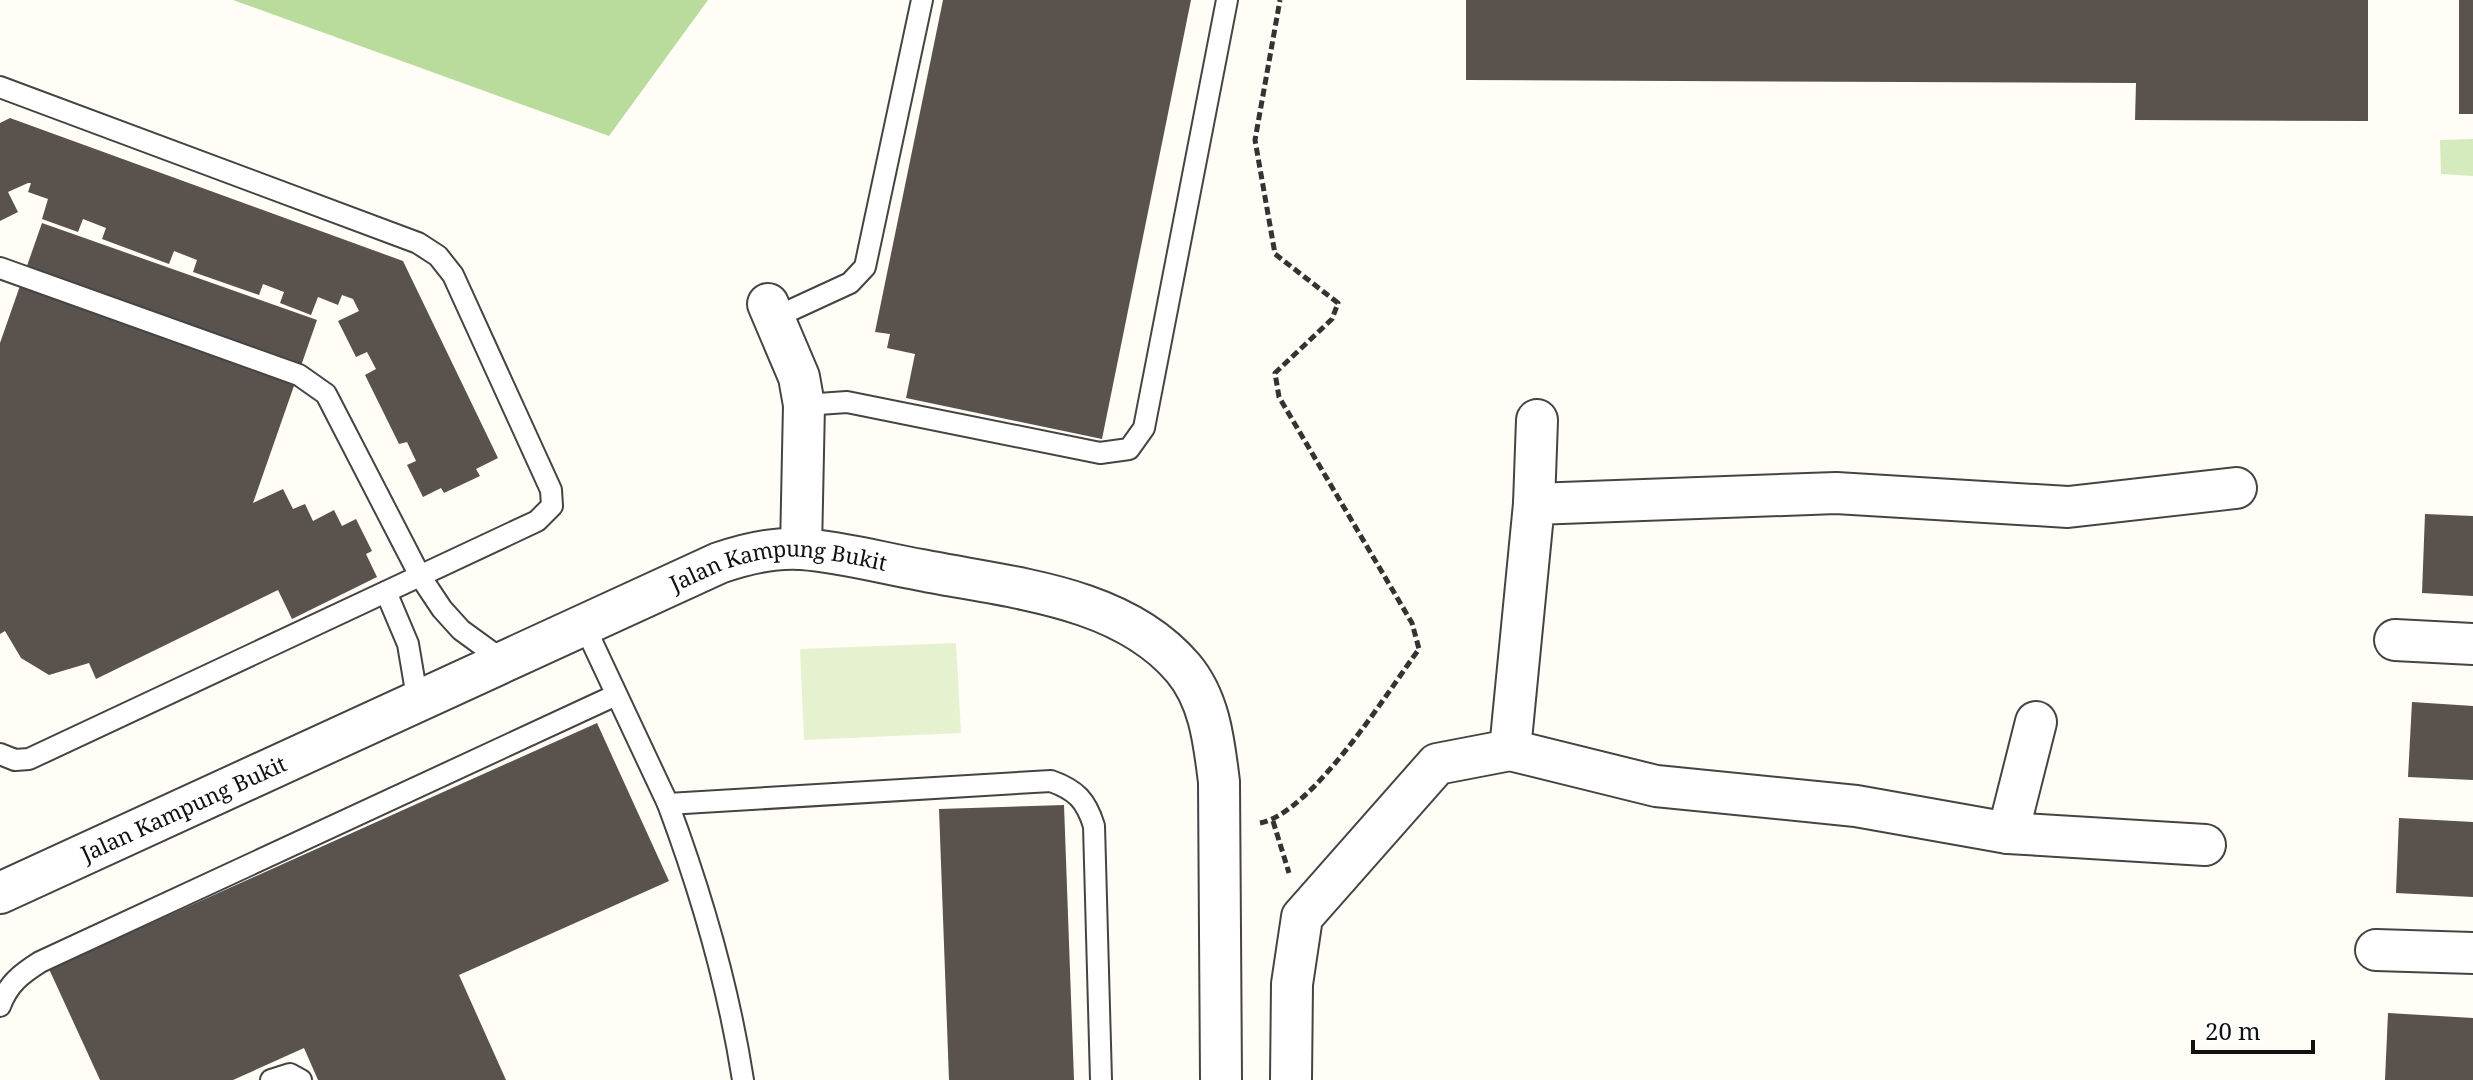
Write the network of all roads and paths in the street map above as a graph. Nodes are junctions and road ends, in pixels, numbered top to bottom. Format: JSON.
{"nodes":[{"id":1,"x":922,"y":0,"type":"edge"},
{"id":2,"x":1227,"y":0,"type":"edge"},
{"id":3,"x":1280,"y":0,"type":"edge"},
{"id":4,"x":0,"y":87,"type":"edge"},
{"id":5,"x":0,"y":268,"type":"edge"},
{"id":6,"x":771,"y":311,"type":"joint"},
{"id":7,"x":804,"y":405,"type":"junction"},
{"id":8,"x":1537,"y":420,"type":"dead end"},
{"id":9,"x":2236,"y":488,"type":"dead end"},
{"id":10,"x":1534,"y":504,"type":"junction"},
{"id":11,"x":801,"y":549,"type":"junction"},
{"id":12,"x":420,"y":576,"type":"junction"},
{"id":13,"x":386,"y":592,"type":"junction"},
{"id":14,"x":584,"y":625,"type":"junction"},
{"id":15,"x":2395,"y":640,"type":"dead end"},
{"id":16,"x":2473,"y":644,"type":"edge"},
{"id":17,"x":505,"y":662,"type":"junction"},
{"id":18,"x":616,"y":695,"type":"junction"},
{"id":19,"x":418,"y":703,"type":"junction"},
{"id":20,"x":2036,"y":722,"type":"dead end"},
{"id":21,"x":1510,"y":750,"type":"junction"},
{"id":22,"x":0,"y":754,"type":"edge"},
{"id":23,"x":668,"y":804,"type":"junction"},
{"id":24,"x":1220,"y":831,"type":"junction"},
{"id":25,"x":2008,"y":833,"type":"junction"},
{"id":26,"x":2205,"y":845,"type":"dead end"},
{"id":27,"x":0,"y":893,"type":"edge"},
{"id":28,"x":2376,"y":950,"type":"dead end"},
{"id":29,"x":2473,"y":953,"type":"edge"},
{"id":30,"x":0,"y":1006,"type":"edge"},
{"id":31,"x":271,"y":1080,"type":"edge"},
{"id":32,"x":301,"y":1080,"type":"edge"},
{"id":33,"x":743,"y":1080,"type":"edge"},
{"id":34,"x":1101,"y":1080,"type":"edge"},
{"id":35,"x":1221,"y":1080,"type":"edge"},
{"id":36,"x":1291,"y":1080,"type":"edge"}],
"edges":[{"from":1,"to":6,"type":"lane"},
{"from":2,"to":7,"type":"lane"},
{"from":3,"to":24,"type":"path"},
{"from":4,"to":12,"type":"lane"},
{"from":5,"to":12,"type":"lane"},
{"from":6,"to":7,"type":"street"},
{"from":7,"to":11,"type":"street"},
{"from":8,"to":10,"type":"street"},
{"from":9,"to":10,"type":"street"},
{"from":10,"to":21,"type":"street"},
{"from":11,"to":14,"type":"street","name":"Jalan Kampung Bukit"},
{"from":11,"to":24,"type":"street","name":"Jalan Kampung Bukit"},
{"from":12,"to":13,"type":"lane"},
{"from":12,"to":17,"type":"lane"},
{"from":13,"to":19,"type":"lane"},
{"from":13,"to":22,"type":"lane"},
{"from":14,"to":17,"type":"street","name":"Jalan Kampung Bukit"},
{"from":14,"to":18,"type":"lane"},
{"from":15,"to":16,"type":"street"},
{"from":17,"to":19,"type":"street","name":"Jalan Kampung Bukit"},
{"from":18,"to":23,"type":"lane"},
{"from":18,"to":30,"type":"lane"},
{"from":19,"to":27,"type":"street","name":"Jalan Kampung Bukit"},
{"from":20,"to":25,"type":"street"},
{"from":21,"to":25,"type":"street"},
{"from":21,"to":36,"type":"street"},
{"from":23,"to":33,"type":"lane"},
{"from":23,"to":34,"type":"lane"},
{"from":24,"to":35,"type":"street","name":"Jalan Kampung Bukit"},
{"from":25,"to":26,"type":"street"},
{"from":28,"to":29,"type":"street"},
{"from":31,"to":32,"type":"lane"}]}
